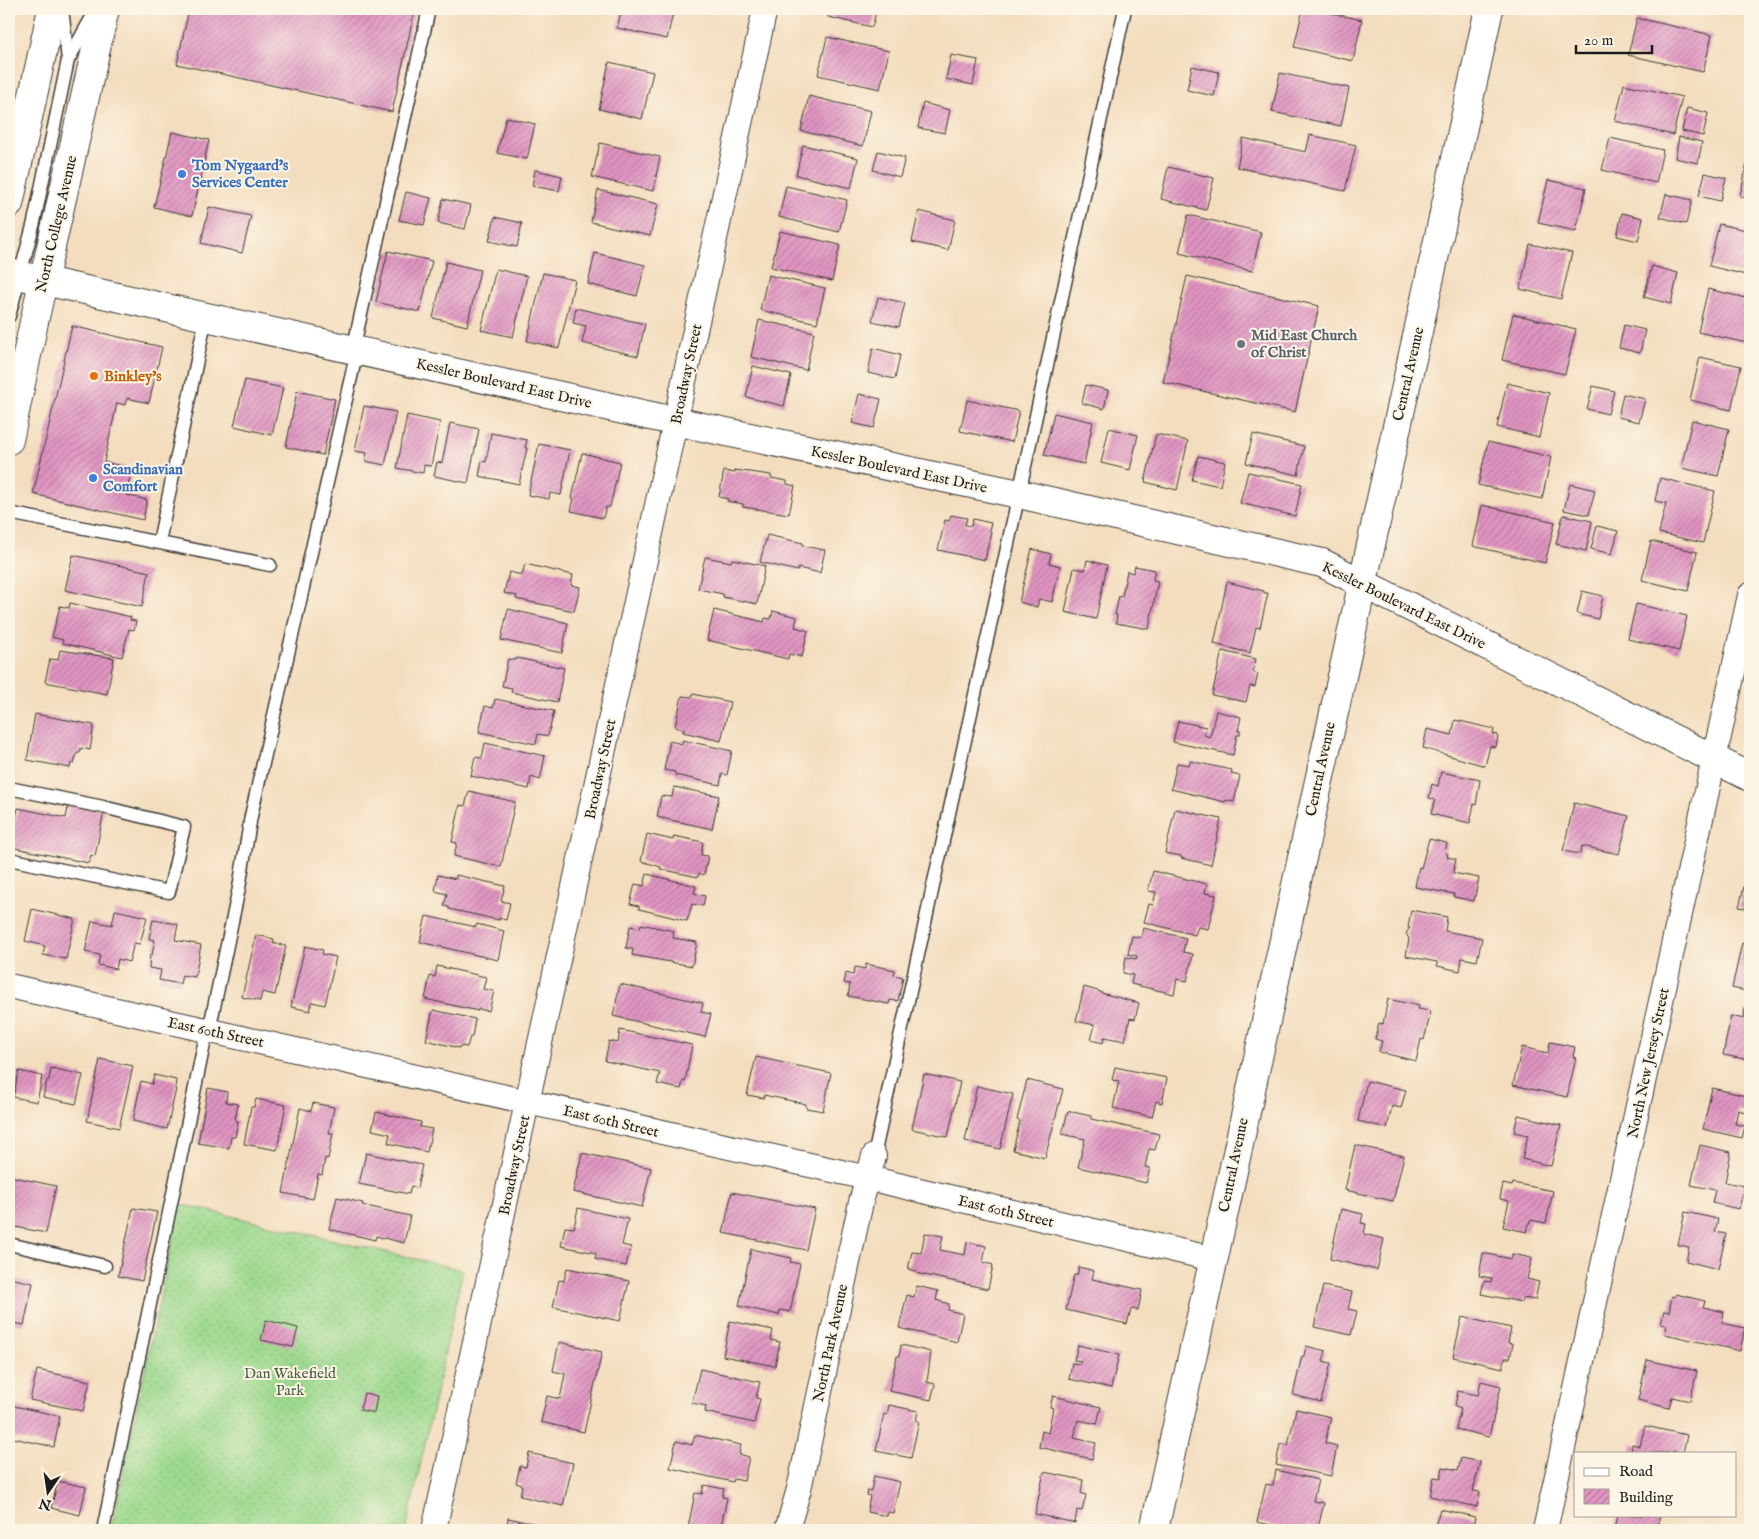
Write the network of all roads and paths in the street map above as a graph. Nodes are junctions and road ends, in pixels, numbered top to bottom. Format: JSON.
{"nodes":[{"id":1,"x":52,"y":9,"type":"edge"},
{"id":2,"x":62,"y":9,"type":"edge"},
{"id":3,"x":97,"y":9,"type":"edge"},
{"id":4,"x":105,"y":9,"type":"edge"},
{"id":5,"x":429,"y":9,"type":"edge"},
{"id":6,"x":765,"y":9,"type":"edge"},
{"id":7,"x":1125,"y":9,"type":"edge"},
{"id":8,"x":1488,"y":9,"type":"edge"},
{"id":9,"x":68,"y":60,"type":"junction"},
{"id":10,"x":9,"y":204,"type":"edge"},
{"id":11,"x":24,"y":277,"type":"edge"},
{"id":12,"x":9,"y":316,"type":"edge"},
{"id":13,"x":206,"y":317,"type":"junction"},
{"id":14,"x":355,"y":350,"type":"junction"},
{"id":15,"x":675,"y":421,"type":"junction"},
{"id":16,"x":9,"y":440,"type":"edge"},
{"id":17,"x":1019,"y":494,"type":"junction"},
{"id":18,"x":9,"y":513,"type":"edge"},
{"id":19,"x":159,"y":542,"type":"junction"},
{"id":20,"x":270,"y":565,"type":"dead end"},
{"id":21,"x":1361,"y":582,"type":"junction"},
{"id":22,"x":1750,"y":595,"type":"edge"},
{"id":23,"x":1714,"y":759,"type":"junction"},
{"id":24,"x":1750,"y":777,"type":"edge"},
{"id":25,"x":9,"y":788,"type":"edge"},
{"id":26,"x":9,"y":859,"type":"edge"},
{"id":27,"x":9,"y":986,"type":"edge"},
{"id":28,"x":208,"y":1031,"type":"junction"},
{"id":29,"x":527,"y":1102,"type":"junction"},
{"id":30,"x":871,"y":1167,"type":"junction"},
{"id":31,"x":9,"y":1244,"type":"edge"},
{"id":32,"x":1213,"y":1259,"type":"junction"},
{"id":33,"x":105,"y":1266,"type":"dead end"},
{"id":34,"x":103,"y":1530,"type":"edge"},
{"id":35,"x":434,"y":1530,"type":"edge"},
{"id":36,"x":787,"y":1530,"type":"edge"},
{"id":37,"x":1154,"y":1530,"type":"edge"},
{"id":38,"x":1545,"y":1530,"type":"edge"}],
"edges":[{"from":1,"to":10,"type":"main road"},
{"from":2,"to":9,"type":"lane","name":"North College Avenue"},
{"from":3,"to":9,"type":"lane","name":"North College Avenue"},
{"from":4,"to":11,"type":"main road","name":"North College Avenue"},
{"from":5,"to":14,"type":"lane"},
{"from":6,"to":15,"type":"street","name":"Broadway Street"},
{"from":7,"to":17,"type":"lane"},
{"from":8,"to":21,"type":"main road","name":"Central Avenue"},
{"from":9,"to":11,"type":"lane","name":"North College Avenue"},
{"from":11,"to":12,"type":"lane","name":"North College Avenue"},
{"from":11,"to":13,"type":"main road","name":"Kessler Boulevard East Drive"},
{"from":11,"to":16,"type":"main road","name":"North College Avenue"},
{"from":13,"to":14,"type":"main road","name":"Kessler Boulevard East Drive"},
{"from":13,"to":19,"type":"lane"},
{"from":14,"to":15,"type":"main road","name":"Kessler Boulevard East Drive"},
{"from":14,"to":28,"type":"lane"},
{"from":15,"to":17,"type":"main road","name":"Kessler Boulevard East Drive"},
{"from":15,"to":29,"type":"street","name":"Broadway Street"},
{"from":17,"to":21,"type":"main road","name":"Kessler Boulevard East Drive"},
{"from":17,"to":30,"type":"lane"},
{"from":18,"to":19,"type":"lane"},
{"from":19,"to":20,"type":"lane"},
{"from":21,"to":23,"type":"main road","name":"Kessler Boulevard East Drive"},
{"from":21,"to":32,"type":"main road","name":"Central Avenue"},
{"from":22,"to":23,"type":"street","name":"North New Jersey Street"},
{"from":23,"to":24,"type":"main road","name":"Kessler Boulevard East Drive"},
{"from":23,"to":38,"type":"street","name":"North New Jersey Street"},
{"from":25,"to":26,"type":"lane"},
{"from":27,"to":28,"type":"street","name":"East 60th Street"},
{"from":28,"to":29,"type":"street","name":"East 60th Street"},
{"from":28,"to":34,"type":"lane"},
{"from":29,"to":30,"type":"street","name":"East 60th Street"},
{"from":29,"to":35,"type":"street","name":"Broadway Street"},
{"from":30,"to":32,"type":"street","name":"East 60th Street"},
{"from":30,"to":36,"type":"street","name":"North Park Avenue"},
{"from":31,"to":33,"type":"lane"},
{"from":32,"to":37,"type":"main road","name":"Central Avenue"}]}
